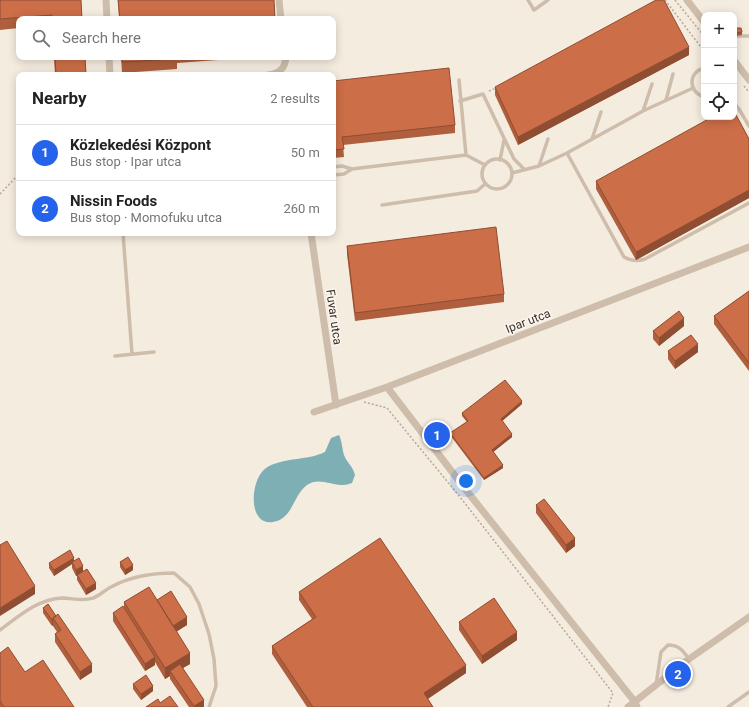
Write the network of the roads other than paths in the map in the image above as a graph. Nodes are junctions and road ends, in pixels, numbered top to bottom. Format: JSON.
{"nodes":[{"id":1,"x":106,"y":0,"type":"edge"},
{"id":2,"x":279,"y":0,"type":"edge"},
{"id":3,"x":528,"y":0,"type":"edge"},
{"id":4,"x":548,"y":0,"type":"edge"},
{"id":5,"x":687,"y":0,"type":"edge"},
{"id":6,"x":107,"y":16,"type":"edge"},
{"id":7,"x":281,"y":16,"type":"edge"},
{"id":8,"x":701,"y":18,"type":"edge"},
{"id":9,"x":737,"y":36,"type":"edge"},
{"id":10,"x":747,"y":36,"type":"edge"},
{"id":11,"x":749,"y":40,"type":"edge"},
{"id":12,"x":109,"y":60,"type":"edge"},
{"id":13,"x":285,"y":60,"type":"edge"},
{"id":14,"x":737,"y":64,"type":"edge"},
{"id":15,"x":701,"y":69,"type":"edge"},
{"id":16,"x":110,"y":72,"type":"edge"},
{"id":17,"x":278,"y":72,"type":"edge"},
{"id":18,"x":673,"y":74,"type":"dead end"},
{"id":19,"x":459,"y":80,"type":"dead end"},
{"id":20,"x":749,"y":80,"type":"edge"},
{"id":21,"x":652,"y":84,"type":"dead end"},
{"id":22,"x":692,"y":88,"type":"junction"},
{"id":23,"x":701,"y":96,"type":"edge"},
{"id":24,"x":666,"y":100,"type":"junction"},
{"id":25,"x":460,"y":101,"type":"junction"},
{"id":26,"x":737,"y":106,"type":"edge"},
{"id":27,"x":643,"y":111,"type":"junction"},
{"id":28,"x":601,"y":112,"type":"dead end"},
{"id":29,"x":749,"y":126,"type":"edge"},
{"id":30,"x":504,"y":139,"type":"junction"},
{"id":31,"x":548,"y":139,"type":"dead end"},
{"id":32,"x":592,"y":139,"type":"junction"},
{"id":33,"x":567,"y":153,"type":"junction"},
{"id":34,"x":466,"y":155,"type":"junction"},
{"id":35,"x":500,"y":160,"type":"junction"},
{"id":36,"x":485,"y":165,"type":"junction"},
{"id":37,"x":539,"y":166,"type":"junction"},
{"id":38,"x":336,"y":167,"type":"edge"},
{"id":39,"x":352,"y":169,"type":"junction"},
{"id":40,"x":524,"y":169,"type":"junction"},
{"id":41,"x":512,"y":173,"type":"junction"},
{"id":42,"x":336,"y":175,"type":"edge"},
{"id":43,"x":486,"y":184,"type":"junction"},
{"id":44,"x":749,"y":203,"type":"edge"},
{"id":45,"x":382,"y":205,"type":"dead end"},
{"id":46,"x":123,"y":236,"type":"edge"},
{"id":47,"x":311,"y":236,"type":"edge"},
{"id":48,"x":749,"y":246,"type":"edge"},
{"id":49,"x":154,"y":352,"type":"dead end"},
{"id":50,"x":132,"y":354,"type":"junction"},
{"id":51,"x":114,"y":356,"type":"dead end"},
{"id":52,"x":387,"y":387,"type":"junction"},
{"id":53,"x":336,"y":405,"type":"junction"},
{"id":54,"x":314,"y":412,"type":"dead end"},
{"id":55,"x":749,"y":617,"type":"edge"},
{"id":56,"x":0,"y":630,"type":"edge"},
{"id":57,"x":689,"y":659,"type":"junction"},
{"id":58,"x":656,"y":685,"type":"junction"},
{"id":59,"x":749,"y":692,"type":"edge"},
{"id":60,"x":636,"y":705,"type":"edge"},
{"id":61,"x":209,"y":707,"type":"edge"},
{"id":62,"x":628,"y":707,"type":"edge"},
{"id":63,"x":728,"y":707,"type":"edge"}],
"edges":[{"from":1,"to":6,"type":"street"},
{"from":2,"to":7,"type":"street"},
{"from":3,"to":4,"type":"lane"},
{"from":5,"to":8,"type":"street"},
{"from":9,"to":10,"type":"lane"},
{"from":10,"to":11,"type":"lane"},
{"from":12,"to":16,"type":"street"},
{"from":13,"to":17,"type":"street"},
{"from":14,"to":20,"type":"street"},
{"from":15,"to":22,"type":"lane"},
{"from":18,"to":24,"type":"lane"},
{"from":19,"to":25,"type":"lane"},
{"from":21,"to":27,"type":"lane"},
{"from":22,"to":23,"type":"lane"},
{"from":22,"to":24,"type":"lane"},
{"from":24,"to":27,"type":"lane"},
{"from":25,"to":30,"type":"lane"},
{"from":25,"to":34,"type":"lane"},
{"from":26,"to":29,"type":"lane"},
{"from":27,"to":32,"type":"lane"},
{"from":28,"to":32,"type":"lane"},
{"from":30,"to":35,"type":"lane"},
{"from":30,"to":40,"type":"lane"},
{"from":31,"to":37,"type":"lane"},
{"from":32,"to":33,"type":"lane"},
{"from":33,"to":37,"type":"lane"},
{"from":33,"to":44,"type":"lane"},
{"from":34,"to":36,"type":"lane"},
{"from":34,"to":39,"type":"lane"},
{"from":35,"to":36,"type":"lane"},
{"from":35,"to":41,"type":"lane"},
{"from":36,"to":43,"type":"lane"},
{"from":37,"to":40,"type":"lane"},
{"from":38,"to":39,"type":"lane"},
{"from":39,"to":42,"type":"lane"},
{"from":40,"to":41,"type":"lane"},
{"from":41,"to":43,"type":"lane"},
{"from":43,"to":45,"type":"lane"},
{"from":46,"to":50,"type":"lane"},
{"from":47,"to":53,"type":"street","name":"Fuvar utca"},
{"from":48,"to":52,"type":"street","name":"Ipar utca"},
{"from":49,"to":50,"type":"lane"},
{"from":50,"to":51,"type":"lane"},
{"from":52,"to":53,"type":"street","name":"Ipar utca"},
{"from":52,"to":60,"type":"street"},
{"from":53,"to":54,"type":"street","name":"Ipar utca"},
{"from":55,"to":57,"type":"street"},
{"from":56,"to":61,"type":"lane"},
{"from":57,"to":58,"type":"street"},
{"from":57,"to":58,"type":"lane"},
{"from":58,"to":60,"type":"street"},
{"from":59,"to":63,"type":"lane"},
{"from":60,"to":62,"type":"street"}]}
